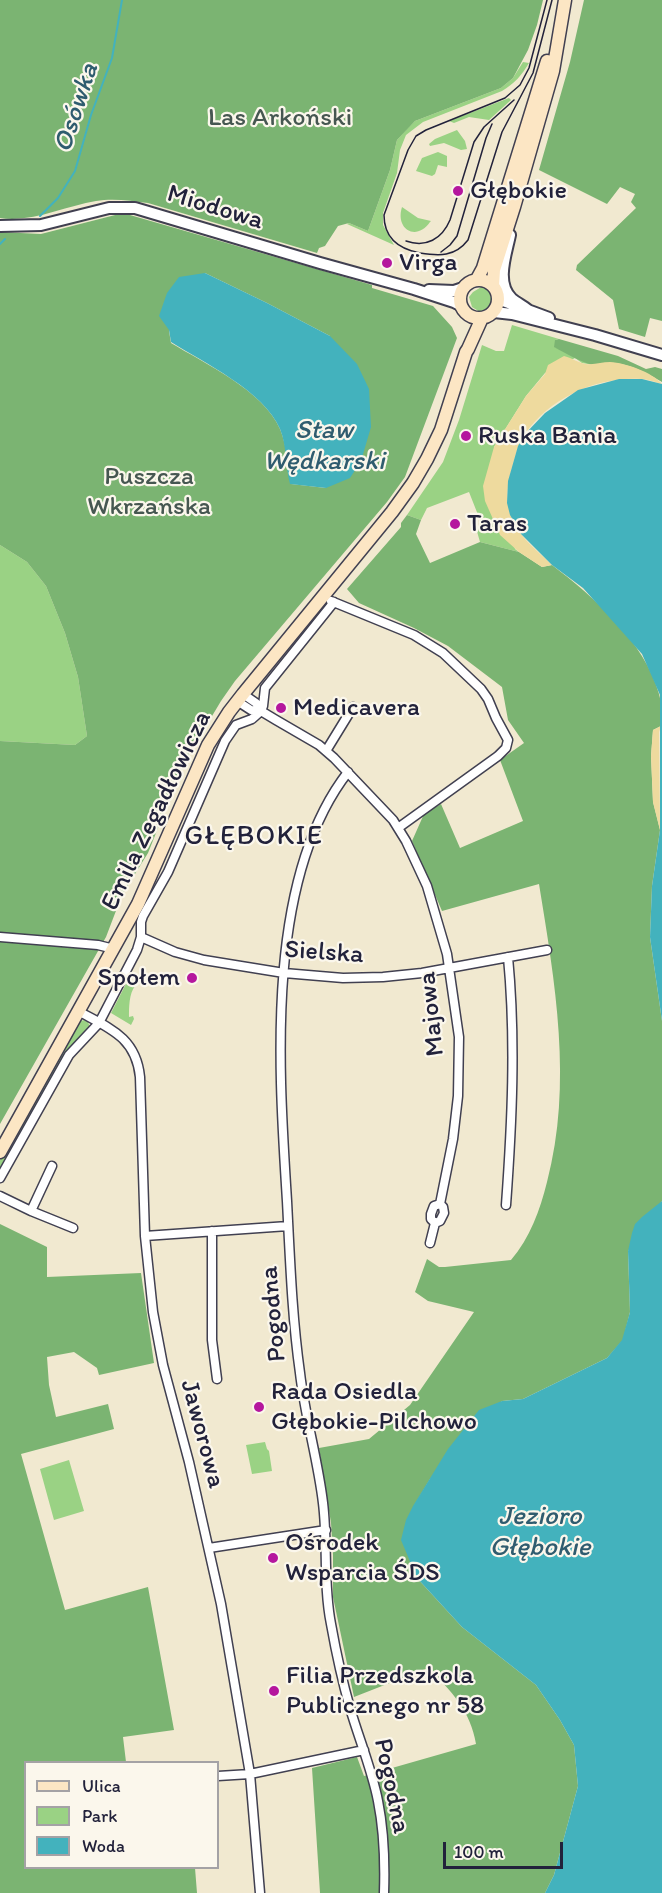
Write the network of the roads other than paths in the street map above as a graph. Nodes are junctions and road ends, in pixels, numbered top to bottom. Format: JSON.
{"nodes":[{"id":1,"x":564,"y":3,"type":"edge"},
{"id":2,"x":514,"y":207,"type":"junction"},
{"id":3,"x":0,"y":225,"type":"edge"},
{"id":4,"x":477,"y":279,"type":"junction"},
{"id":5,"x":493,"y":285,"type":"junction"},
{"id":6,"x":464,"y":288,"type":"junction"},
{"id":7,"x":414,"y":290,"type":"junction"},
{"id":8,"x":498,"y":299,"type":"junction"},
{"id":9,"x":462,"y":309,"type":"junction"},
{"id":10,"x":528,"y":310,"type":"junction"},
{"id":11,"x":488,"y":315,"type":"junction"},
{"id":12,"x":595,"y":335,"type":"junction"},
{"id":13,"x":466,"y":351,"type":"junction"},
{"id":14,"x":662,"y":355,"type":"edge"},
{"id":15,"x":329,"y":599,"type":"junction"},
{"id":16,"x":240,"y":698,"type":"junction"},
{"id":17,"x":353,"y":707,"type":"dead end"},
{"id":18,"x":261,"y":711,"type":"junction"},
{"id":19,"x":326,"y":751,"type":"junction"},
{"id":20,"x":348,"y":772,"type":"junction"},
{"id":21,"x":398,"y":828,"type":"junction"},
{"id":22,"x":0,"y":937,"type":"edge"},
{"id":23,"x":141,"y":937,"type":"junction"},
{"id":24,"x":114,"y":949,"type":"junction"},
{"id":25,"x":547,"y":950,"type":"dead end"},
{"id":26,"x":508,"y":957,"type":"junction"},
{"id":27,"x":450,"y":969,"type":"junction"},
{"id":28,"x":284,"y":973,"type":"junction"},
{"id":29,"x":78,"y":1011,"type":"junction"},
{"id":30,"x":99,"y":1023,"type":"junction"},
{"id":31,"x":0,"y":1152,"type":"edge"},
{"id":32,"x":52,"y":1166,"type":"dead end"},
{"id":33,"x":0,"y":1178,"type":"edge"},
{"id":34,"x":0,"y":1196,"type":"edge"},
{"id":35,"x":506,"y":1205,"type":"dead end"},
{"id":36,"x":31,"y":1211,"type":"junction"},
{"id":37,"x":288,"y":1226,"type":"junction"},
{"id":38,"x":73,"y":1228,"type":"dead end"},
{"id":39,"x":212,"y":1231,"type":"junction"},
{"id":40,"x":145,"y":1236,"type":"junction"},
{"id":41,"x":430,"y":1243,"type":"dead end"},
{"id":42,"x":217,"y":1379,"type":"dead end"},
{"id":43,"x":326,"y":1530,"type":"junction"},
{"id":44,"x":209,"y":1548,"type":"junction"},
{"id":45,"x":364,"y":1750,"type":"junction"},
{"id":46,"x":250,"y":1773,"type":"junction"},
{"id":47,"x":219,"y":1776,"type":"edge"},
{"id":48,"x":260,"y":1893,"type":"edge"},
{"id":49,"x":384,"y":1893,"type":"edge"}],
"edges":[{"from":1,"to":2,"type":"main road"},
{"from":1,"to":4,"type":"main road"},
{"from":2,"to":5,"type":"main road"},
{"from":2,"to":10,"type":"street"},
{"from":3,"to":7,"type":"street","name":"Miodowa"},
{"from":4,"to":5,"type":"main road"},
{"from":4,"to":6,"type":"main road"},
{"from":5,"to":8,"type":"main road"},
{"from":6,"to":7,"type":"street","name":"Miodowa"},
{"from":6,"to":9,"type":"main road"},
{"from":7,"to":9,"type":"street","name":"Miodowa"},
{"from":8,"to":10,"type":"street"},
{"from":8,"to":11,"type":"main road"},
{"from":9,"to":11,"type":"main road"},
{"from":9,"to":13,"type":"main road","name":"Emila Zegadłowicza"},
{"from":10,"to":12,"type":"street"},
{"from":11,"to":12,"type":"street"},
{"from":11,"to":13,"type":"main road","name":"Emila Zegadłowicza"},
{"from":12,"to":14,"type":"street"},
{"from":13,"to":15,"type":"main road","name":"Emila Zegadłowicza"},
{"from":15,"to":16,"type":"main road","name":"Emila Zegadłowicza"},
{"from":15,"to":18,"type":"street"},
{"from":15,"to":21,"type":"street"},
{"from":16,"to":18,"type":"street","name":"Majowa"},
{"from":16,"to":24,"type":"main road","name":"Emila Zegadłowicza"},
{"from":17,"to":19,"type":"street"},
{"from":18,"to":19,"type":"street","name":"Majowa"},
{"from":18,"to":23,"type":"street"},
{"from":19,"to":20,"type":"street","name":"Majowa"},
{"from":20,"to":21,"type":"street","name":"Majowa"},
{"from":20,"to":28,"type":"street","name":"Pogodna"},
{"from":21,"to":27,"type":"street","name":"Majowa"},
{"from":22,"to":24,"type":"street"},
{"from":23,"to":28,"type":"street","name":"Sielska"},
{"from":23,"to":30,"type":"street"},
{"from":24,"to":29,"type":"main road","name":"Emila Zegadłowicza"},
{"from":25,"to":26,"type":"street","name":"Sielska"},
{"from":26,"to":27,"type":"street","name":"Sielska"},
{"from":26,"to":35,"type":"street"},
{"from":27,"to":28,"type":"street","name":"Sielska"},
{"from":27,"to":41,"type":"street","name":"Majowa"},
{"from":28,"to":37,"type":"street","name":"Pogodna"},
{"from":29,"to":30,"type":"street","name":"Jaworowa"},
{"from":29,"to":31,"type":"main road","name":"Emila Zegadłowicza"},
{"from":30,"to":33,"type":"street"},
{"from":30,"to":40,"type":"street","name":"Jaworowa"},
{"from":32,"to":36,"type":"street"},
{"from":34,"to":36,"type":"street"},
{"from":36,"to":38,"type":"street"},
{"from":37,"to":39,"type":"street"},
{"from":37,"to":43,"type":"street","name":"Pogodna"},
{"from":39,"to":40,"type":"street"},
{"from":39,"to":42,"type":"street"},
{"from":40,"to":44,"type":"street","name":"Jaworowa"},
{"from":43,"to":44,"type":"street"},
{"from":43,"to":45,"type":"street","name":"Pogodna"},
{"from":44,"to":46,"type":"street","name":"Jaworowa"},
{"from":45,"to":46,"type":"street"},
{"from":45,"to":49,"type":"street","name":"Pogodna"},
{"from":46,"to":47,"type":"street"},
{"from":46,"to":48,"type":"street","name":"Jaworowa"}]}
